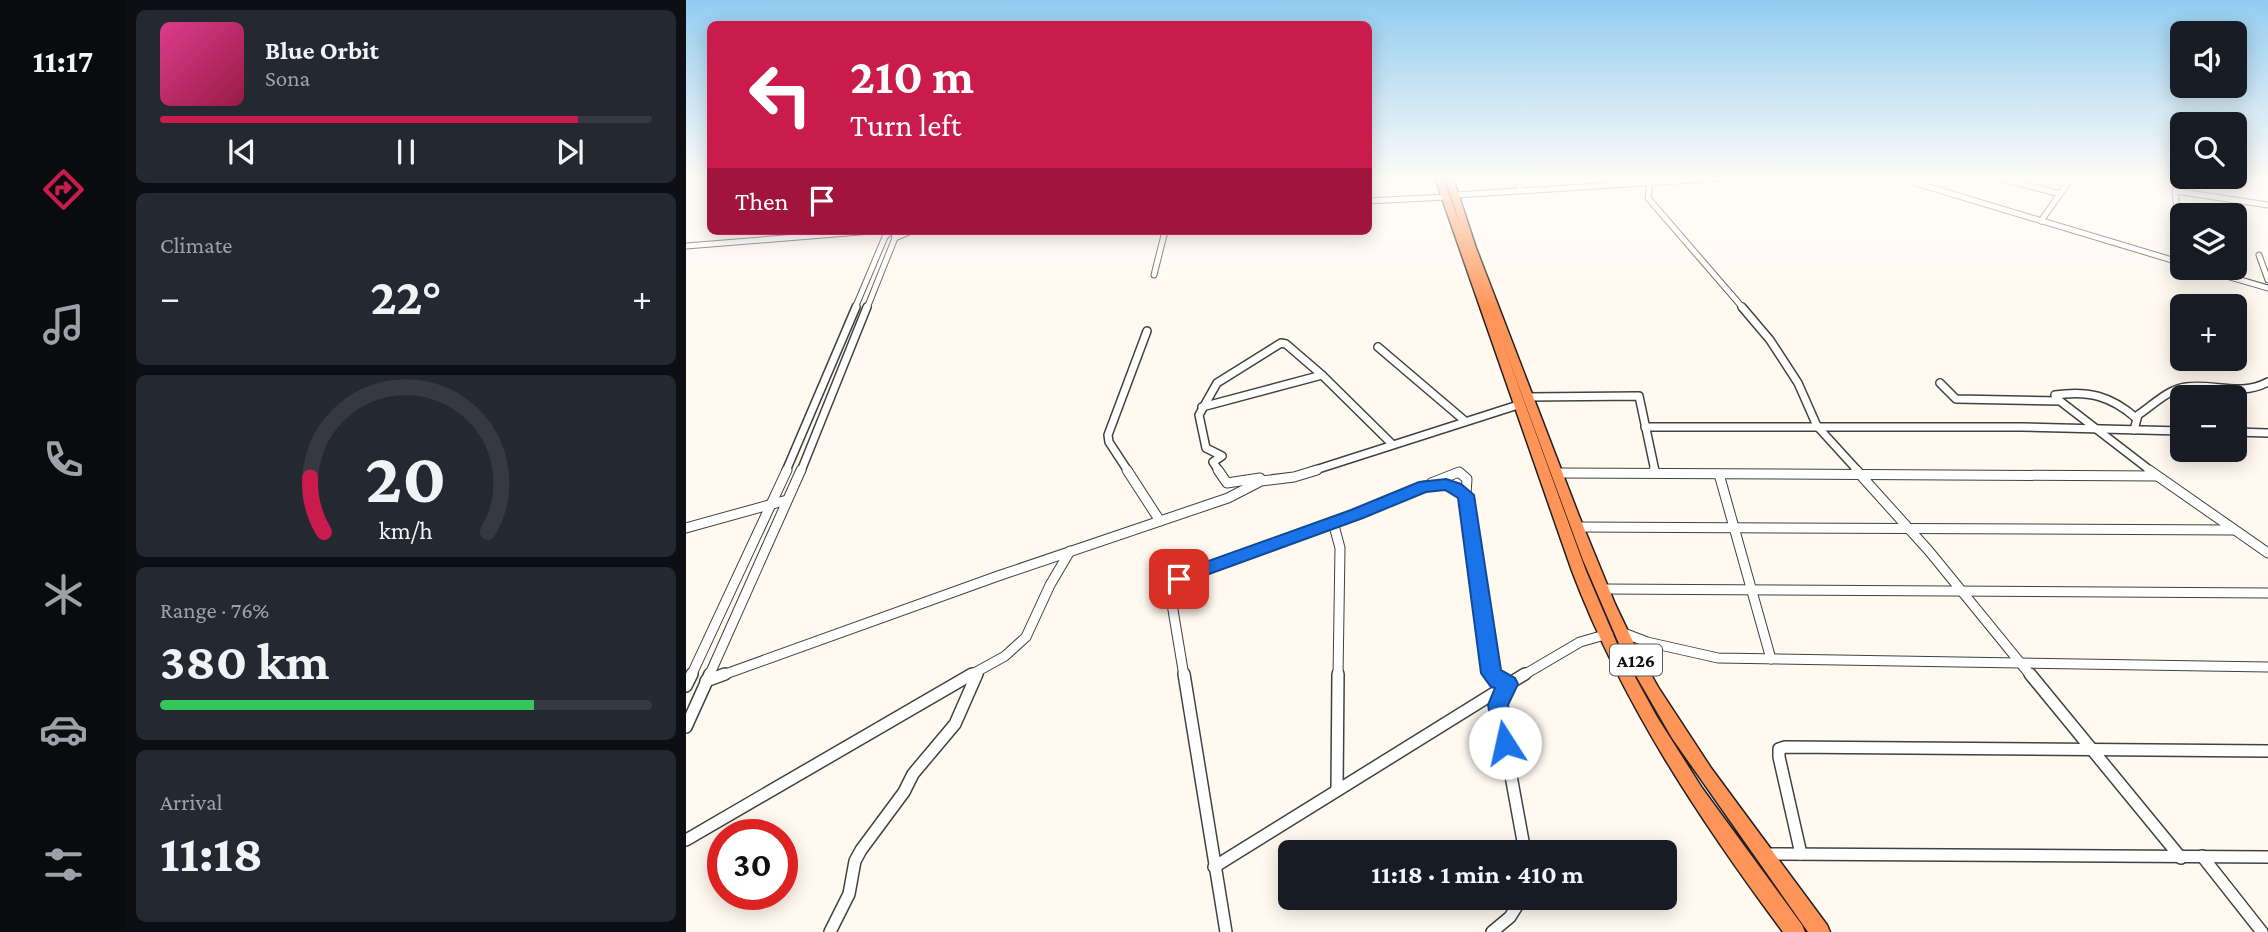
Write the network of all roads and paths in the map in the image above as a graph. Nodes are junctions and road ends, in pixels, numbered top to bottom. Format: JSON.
{"nodes":[{"id":1,"x":1459,"y":221,"type":"edge"},
{"id":2,"x":1668,"y":221,"type":"edge"},
{"id":3,"x":2043,"y":221,"type":"edge"},
{"id":4,"x":822,"y":235,"type":"edge"},
{"id":5,"x":889,"y":235,"type":"edge"},
{"id":6,"x":892,"y":235,"type":"edge"},
{"id":7,"x":1164,"y":235,"type":"edge"},
{"id":8,"x":686,"y":246,"type":"edge"},
{"id":9,"x":2259,"y":255,"type":"dead end"},
{"id":10,"x":2170,"y":259,"type":"edge"},
{"id":11,"x":1154,"y":275,"type":"dead end"},
{"id":12,"x":2247,"y":280,"type":"edge"},
{"id":13,"x":2268,"y":285,"type":"edge"},
{"id":14,"x":1147,"y":331,"type":"dead end"},
{"id":15,"x":1378,"y":347,"type":"dead end"},
{"id":16,"x":1322,"y":375,"type":"junction"},
{"id":17,"x":2268,"y":382,"type":"edge"},
{"id":18,"x":1940,"y":383,"type":"dead end"},
{"id":19,"x":2056,"y":400,"type":"junction"},
{"id":20,"x":1523,"y":401,"type":"junction"},
{"id":21,"x":1202,"y":407,"type":"junction"},
{"id":22,"x":2136,"y":418,"type":"junction"},
{"id":23,"x":1465,"y":421,"type":"junction"},
{"id":24,"x":1818,"y":426,"type":"junction"},
{"id":25,"x":1645,"y":427,"type":"junction"},
{"id":26,"x":2095,"y":429,"type":"junction"},
{"id":27,"x":2134,"y":430,"type":"junction"},
{"id":28,"x":2170,"y":431,"type":"edge"},
{"id":29,"x":2247,"y":432,"type":"edge"},
{"id":30,"x":2268,"y":433,"type":"edge"},
{"id":31,"x":1392,"y":444,"type":"junction"},
{"id":32,"x":1558,"y":473,"type":"junction"},
{"id":33,"x":1655,"y":473,"type":"junction"},
{"id":34,"x":1719,"y":474,"type":"junction"},
{"id":35,"x":1859,"y":475,"type":"junction"},
{"id":36,"x":2157,"y":476,"type":"junction"},
{"id":37,"x":1294,"y":477,"type":"junction"},
{"id":38,"x":1424,"y":486,"type":"junction"},
{"id":39,"x":1466,"y":495,"type":"junction"},
{"id":40,"x":787,"y":500,"type":"junction"},
{"id":41,"x":772,"y":503,"type":"junction"},
{"id":42,"x":1160,"y":521,"type":"junction"},
{"id":43,"x":1333,"y":522,"type":"junction"},
{"id":44,"x":1578,"y":527,"type":"junction"},
{"id":45,"x":1735,"y":527,"type":"junction"},
{"id":46,"x":686,"y":528,"type":"edge"},
{"id":47,"x":1909,"y":528,"type":"junction"},
{"id":48,"x":2234,"y":530,"type":"junction"},
{"id":49,"x":1070,"y":551,"type":"junction"},
{"id":50,"x":2268,"y":553,"type":"edge"},
{"id":51,"x":1751,"y":588,"type":"junction"},
{"id":52,"x":1603,"y":589,"type":"junction"},
{"id":53,"x":1961,"y":590,"type":"junction"},
{"id":54,"x":2268,"y":593,"type":"edge"},
{"id":55,"x":1622,"y":632,"type":"junction"},
{"id":56,"x":1605,"y":634,"type":"junction"},
{"id":57,"x":1771,"y":659,"type":"junction"},
{"id":58,"x":2020,"y":662,"type":"junction"},
{"id":59,"x":2268,"y":667,"type":"edge"},
{"id":60,"x":977,"y":673,"type":"junction"},
{"id":61,"x":706,"y":681,"type":"junction"},
{"id":62,"x":1508,"y":684,"type":"junction"},
{"id":63,"x":686,"y":686,"type":"edge"},
{"id":64,"x":686,"y":727,"type":"edge"},
{"id":65,"x":2091,"y":749,"type":"junction"},
{"id":66,"x":2268,"y":751,"type":"edge"},
{"id":67,"x":1337,"y":790,"type":"junction"},
{"id":68,"x":686,"y":840,"type":"edge"},
{"id":69,"x":1523,"y":840,"type":"edge"},
{"id":70,"x":1763,"y":854,"type":"junction"},
{"id":71,"x":1801,"y":854,"type":"junction"},
{"id":72,"x":2202,"y":856,"type":"junction"},
{"id":73,"x":2268,"y":857,"type":"edge"},
{"id":74,"x":2181,"y":858,"type":"junction"},
{"id":75,"x":1214,"y":866,"type":"junction"},
{"id":76,"x":1516,"y":910,"type":"edge"},
{"id":77,"x":830,"y":932,"type":"edge"},
{"id":78,"x":1226,"y":932,"type":"edge"},
{"id":79,"x":1493,"y":932,"type":"edge"},
{"id":80,"x":1795,"y":932,"type":"edge"},
{"id":81,"x":1820,"y":932,"type":"edge"},
{"id":82,"x":2262,"y":932,"type":"edge"}],
"edges":[{"from":1,"to":20,"type":"highway","number":"A126"},
{"from":2,"to":24,"type":"street"},
{"from":3,"to":10,"type":"street"},
{"from":4,"to":8,"type":"street"},
{"from":5,"to":41,"type":"street"},
{"from":6,"to":40,"type":"street"},
{"from":7,"to":11,"type":"street"},
{"from":9,"to":13,"type":"street"},
{"from":12,"to":13,"type":"street"},
{"from":14,"to":42,"type":"street"},
{"from":15,"to":23,"type":"street"},
{"from":16,"to":21,"type":"street"},
{"from":16,"to":21,"type":"street"},
{"from":16,"to":31,"type":"street"},
{"from":17,"to":22,"type":"street"},
{"from":18,"to":19,"type":"street"},
{"from":19,"to":22,"type":"street"},
{"from":19,"to":26,"type":"street"},
{"from":20,"to":23,"type":"street"},
{"from":20,"to":25,"type":"street"},
{"from":20,"to":32,"type":"highway","number":"A126"},
{"from":20,"to":56,"type":"highway","number":"A126"},
{"from":21,"to":37,"type":"street"},
{"from":22,"to":27,"type":"street"},
{"from":23,"to":31,"type":"street"},
{"from":24,"to":25,"type":"street"},
{"from":24,"to":26,"type":"street"},
{"from":24,"to":35,"type":"street"},
{"from":25,"to":33,"type":"street"},
{"from":26,"to":27,"type":"street"},
{"from":26,"to":36,"type":"street"},
{"from":27,"to":28,"type":"street"},
{"from":29,"to":30,"type":"street"},
{"from":31,"to":37,"type":"street"},
{"from":32,"to":33,"type":"street"},
{"from":32,"to":44,"type":"highway","number":"A126"},
{"from":33,"to":34,"type":"street"},
{"from":34,"to":35,"type":"street"},
{"from":34,"to":45,"type":"street"},
{"from":35,"to":36,"type":"street"},
{"from":35,"to":47,"type":"street"},
{"from":36,"to":48,"type":"street"},
{"from":37,"to":42,"type":"street"},
{"from":38,"to":39,"type":"street"},
{"from":38,"to":39,"type":"street"},
{"from":38,"to":43,"type":"street"},
{"from":39,"to":62,"type":"street"},
{"from":40,"to":41,"type":"street"},
{"from":40,"to":61,"type":"street"},
{"from":41,"to":46,"type":"street"},
{"from":41,"to":63,"type":"street"},
{"from":42,"to":49,"type":"street"},
{"from":43,"to":67,"type":"street"},
{"from":43,"to":75,"type":"street"},
{"from":44,"to":45,"type":"street"},
{"from":44,"to":52,"type":"highway","number":"A126"},
{"from":45,"to":47,"type":"street"},
{"from":45,"to":51,"type":"street"},
{"from":47,"to":48,"type":"street"},
{"from":47,"to":53,"type":"street"},
{"from":48,"to":50,"type":"street"},
{"from":49,"to":60,"type":"street"},
{"from":49,"to":61,"type":"street"},
{"from":51,"to":52,"type":"street"},
{"from":51,"to":53,"type":"street"},
{"from":51,"to":57,"type":"street"},
{"from":52,"to":55,"type":"highway","number":"A126"},
{"from":53,"to":54,"type":"street"},
{"from":53,"to":58,"type":"street"},
{"from":55,"to":56,"type":"street"},
{"from":55,"to":57,"type":"street"},
{"from":55,"to":70,"type":"highway","number":"A126"},
{"from":56,"to":62,"type":"street"},
{"from":56,"to":80,"type":"highway","number":"A126"},
{"from":57,"to":58,"type":"street"},
{"from":58,"to":59,"type":"street"},
{"from":58,"to":65,"type":"street"},
{"from":60,"to":68,"type":"street"},
{"from":60,"to":77,"type":"street"},
{"from":61,"to":64,"type":"street"},
{"from":62,"to":67,"type":"street"},
{"from":62,"to":69,"type":"street"},
{"from":65,"to":66,"type":"street"},
{"from":65,"to":71,"type":"street"},
{"from":65,"to":74,"type":"street"},
{"from":67,"to":75,"type":"street"},
{"from":70,"to":71,"type":"street"},
{"from":70,"to":81,"type":"highway","number":"A126"},
{"from":71,"to":74,"type":"street"},
{"from":72,"to":73,"type":"street"},
{"from":72,"to":74,"type":"street"},
{"from":72,"to":82,"type":"street"},
{"from":75,"to":78,"type":"street"},
{"from":76,"to":79,"type":"street"}]}
